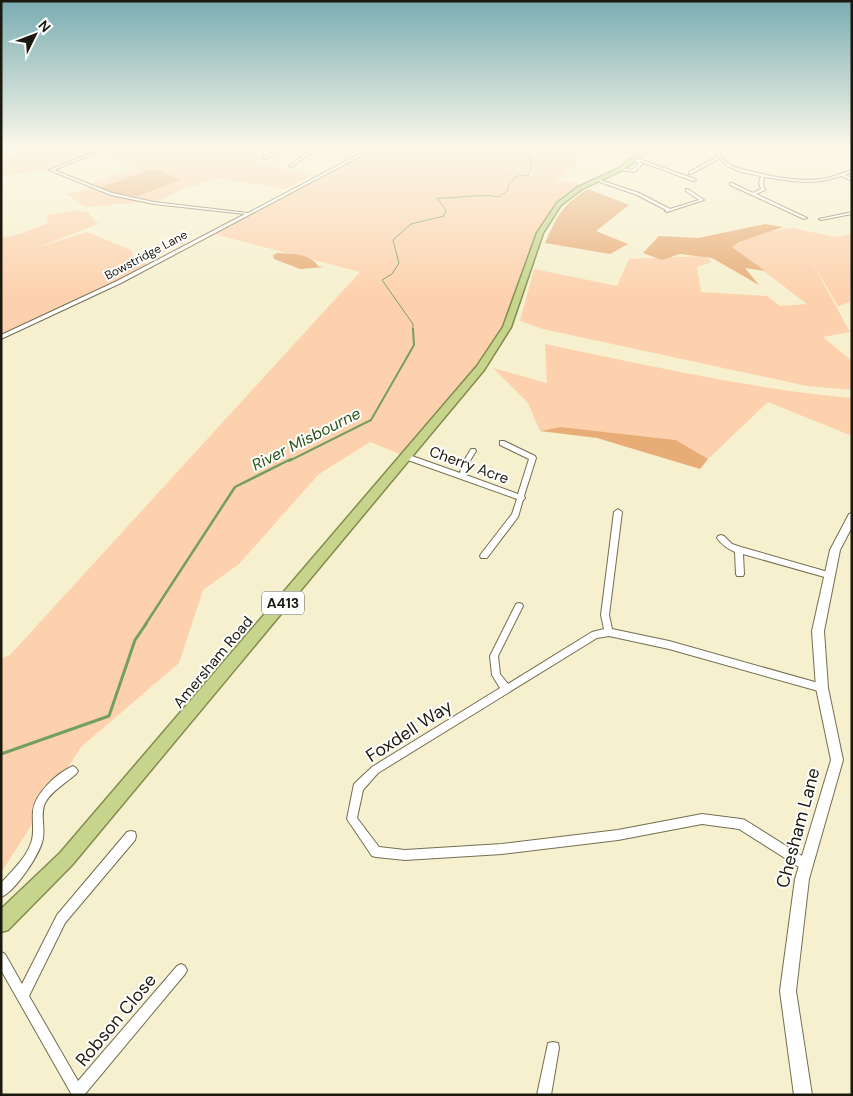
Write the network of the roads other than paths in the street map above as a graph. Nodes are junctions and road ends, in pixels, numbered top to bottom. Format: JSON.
{"nodes":[{"id":1,"x":126,"y":197,"type":"edge"},
{"id":2,"x":279,"y":197,"type":"edge"},
{"id":3,"x":568,"y":197,"type":"edge"},
{"id":4,"x":644,"y":197,"type":"edge"},
{"id":5,"x":698,"y":197,"type":"edge"},
{"id":6,"x":760,"y":197,"type":"edge"},
{"id":7,"x":852,"y":213,"type":"edge"},
{"id":8,"x":246,"y":214,"type":"junction"},
{"id":9,"x":804,"y":217,"type":"dead end"},
{"id":10,"x":821,"y":219,"type":"dead end"},
{"id":11,"x":1,"y":337,"type":"edge"},
{"id":12,"x":502,"y":443,"type":"dead end"},
{"id":13,"x":473,"y":451,"type":"dead end"},
{"id":14,"x":407,"y":457,"type":"junction"},
{"id":15,"x":462,"y":477,"type":"junction"},
{"id":16,"x":522,"y":498,"type":"junction"},
{"id":17,"x":618,"y":512,"type":"dead end"},
{"id":18,"x":852,"y":517,"type":"edge"},
{"id":19,"x":721,"y":538,"type":"dead end"},
{"id":20,"x":739,"y":550,"type":"junction"},
{"id":21,"x":484,"y":556,"type":"dead end"},
{"id":22,"x":740,"y":574,"type":"dead end"},
{"id":23,"x":828,"y":575,"type":"junction"},
{"id":24,"x":519,"y":606,"type":"dead end"},
{"id":25,"x":609,"y":632,"type":"junction"},
{"id":26,"x":822,"y":688,"type":"junction"},
{"id":27,"x":506,"y":689,"type":"junction"},
{"id":28,"x":73,"y":771,"type":"dead end"},
{"id":29,"x":131,"y":836,"type":"dead end"},
{"id":30,"x":806,"y":865,"type":"junction"},
{"id":31,"x":1,"y":892,"type":"edge"},
{"id":32,"x":1,"y":923,"type":"edge"},
{"id":33,"x":1,"y":958,"type":"edge"},
{"id":34,"x":181,"y":970,"type":"dead end"},
{"id":35,"x":23,"y":995,"type":"junction"},
{"id":36,"x":553,"y":1048,"type":"dead end"},
{"id":37,"x":78,"y":1093,"type":"edge"},
{"id":38,"x":544,"y":1095,"type":"edge"},
{"id":39,"x":803,"y":1095,"type":"edge"}],
"edges":[{"from":1,"to":8,"type":"street"},
{"from":2,"to":8,"type":"street","name":"Bowstridge Lane"},
{"from":3,"to":14,"type":"highway","name":"Amersham Road","number":"A413"},
{"from":4,"to":5,"type":"street"},
{"from":6,"to":9,"type":"street"},
{"from":7,"to":10,"type":"street"},
{"from":8,"to":11,"type":"street","name":"Bowstridge Lane"},
{"from":12,"to":16,"type":"street","name":"Cherry Acre"},
{"from":13,"to":15,"type":"street"},
{"from":14,"to":15,"type":"street","name":"Cherry Acre"},
{"from":14,"to":32,"type":"highway","name":"Amersham Road","number":"A413"},
{"from":15,"to":16,"type":"street","name":"Cherry Acre"},
{"from":16,"to":21,"type":"street","name":"Cherry Acre"},
{"from":17,"to":25,"type":"street"},
{"from":18,"to":23,"type":"street","name":"Chesham Lane"},
{"from":19,"to":20,"type":"street"},
{"from":20,"to":22,"type":"street"},
{"from":20,"to":23,"type":"street"},
{"from":23,"to":26,"type":"street","name":"Chesham Lane"},
{"from":24,"to":27,"type":"street"},
{"from":25,"to":26,"type":"street"},
{"from":25,"to":27,"type":"street","name":"Foxdell Way"},
{"from":26,"to":30,"type":"street","name":"Chesham Lane"},
{"from":27,"to":30,"type":"street","name":"Foxdell Way"},
{"from":28,"to":31,"type":"street"},
{"from":29,"to":35,"type":"street"},
{"from":30,"to":39,"type":"street","name":"Chesham Lane"},
{"from":33,"to":35,"type":"street"},
{"from":34,"to":37,"type":"street","name":"Robson Close"},
{"from":35,"to":37,"type":"street"},
{"from":36,"to":38,"type":"street"}]}
